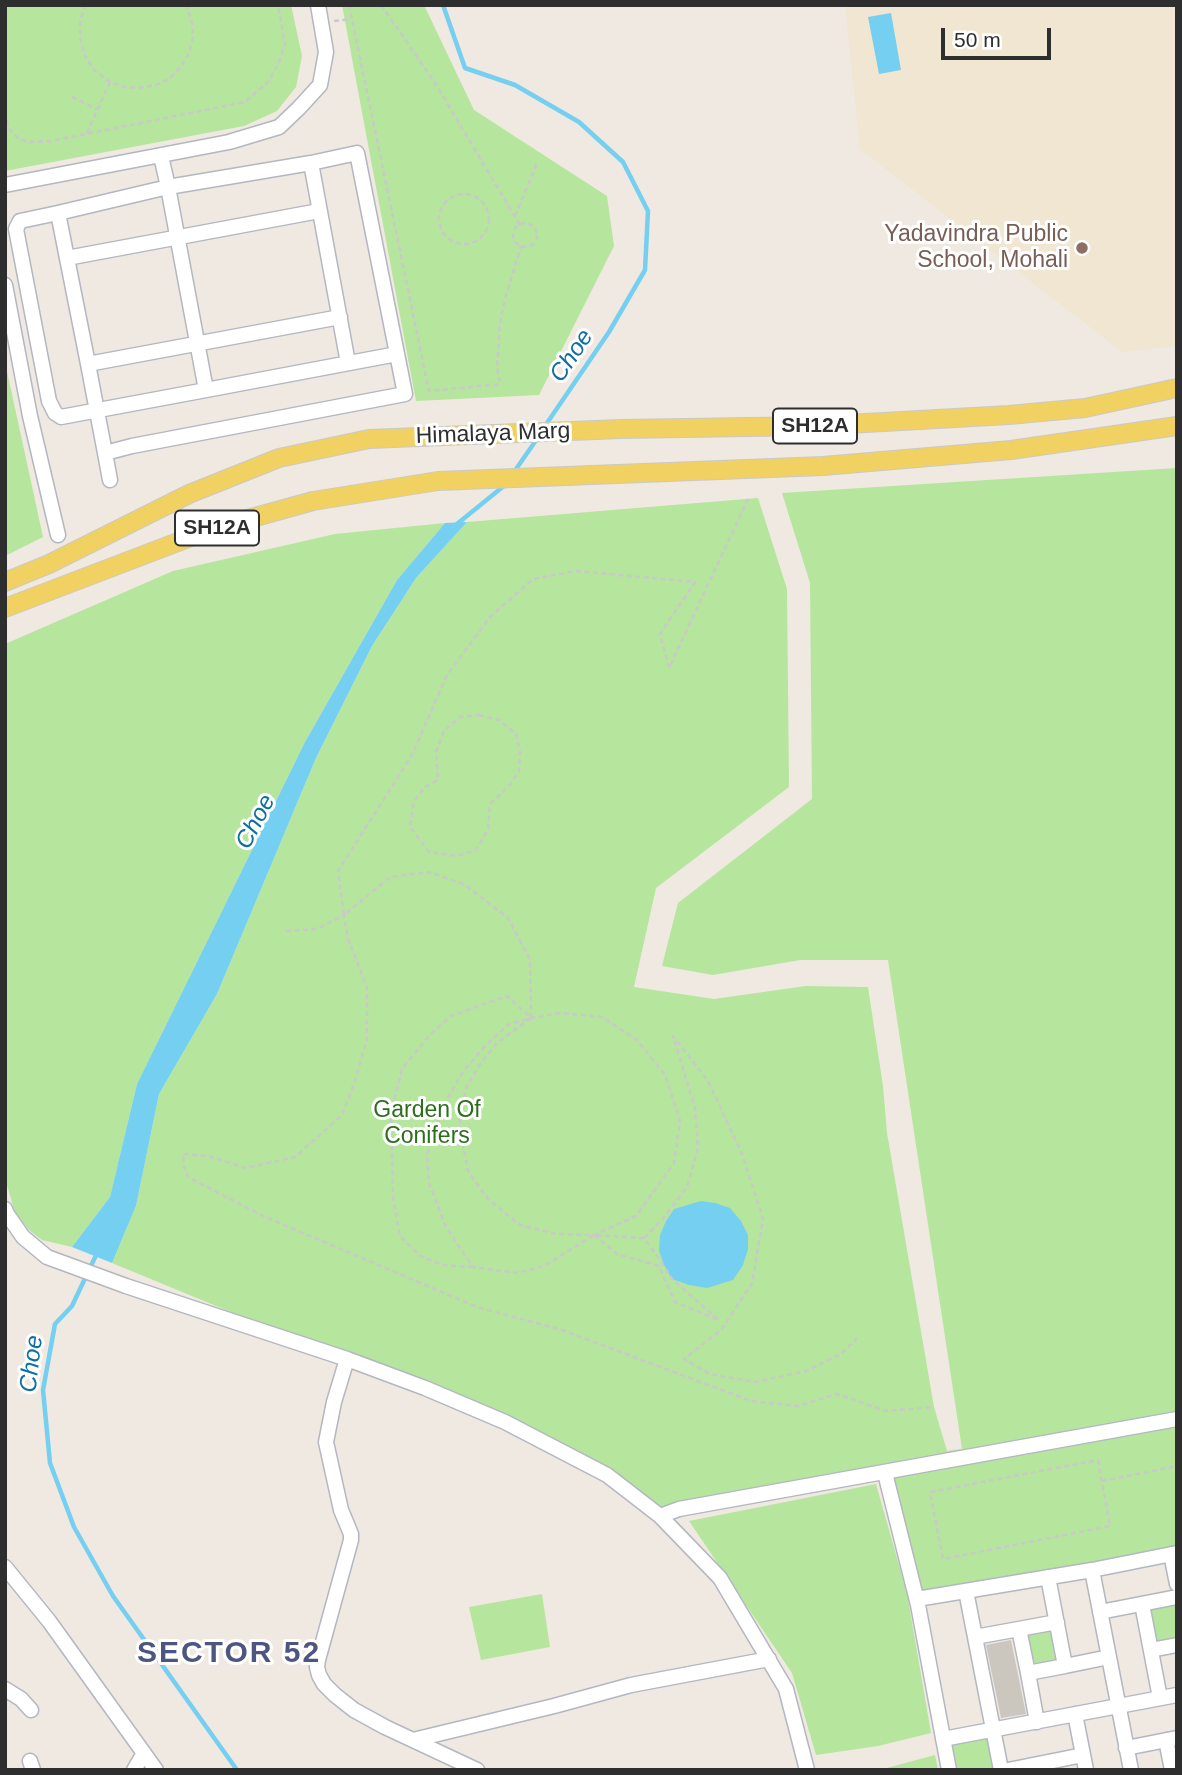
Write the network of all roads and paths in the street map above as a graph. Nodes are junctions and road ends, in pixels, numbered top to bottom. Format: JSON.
{"nodes":[{"id":1,"x":86,"y":5,"type":"edge"},
{"id":2,"x":186,"y":5,"type":"edge"},
{"id":3,"x":278,"y":5,"type":"edge"},
{"id":4,"x":318,"y":5,"type":"edge"},
{"id":5,"x":349,"y":5,"type":"edge"},
{"id":6,"x":381,"y":5,"type":"edge"},
{"id":7,"x":110,"y":82,"type":"junction"},
{"id":8,"x":72,"y":97,"type":"dead end"},
{"id":9,"x":97,"y":109,"type":"junction"},
{"id":10,"x":5,"y":112,"type":"edge"},
{"id":11,"x":86,"y":134,"type":"junction"},
{"id":12,"x":161,"y":156,"type":"junction"},
{"id":13,"x":538,"y":161,"type":"dead end"},
{"id":14,"x":311,"y":163,"type":"junction"},
{"id":15,"x":5,"y":185,"type":"edge"},
{"id":16,"x":168,"y":187,"type":"junction"},
{"id":17,"x":319,"y":211,"type":"junction"},
{"id":18,"x":58,"y":213,"type":"junction"},
{"id":19,"x":515,"y":216,"type":"junction"},
{"id":20,"x":520,"y":225,"type":"junction"},
{"id":21,"x":177,"y":237,"type":"junction"},
{"id":22,"x":458,"y":243,"type":"joint"},
{"id":23,"x":521,"y":246,"type":"junction"},
{"id":24,"x":67,"y":258,"type":"junction"},
{"id":25,"x":5,"y":285,"type":"edge"},
{"id":26,"x":340,"y":317,"type":"junction"},
{"id":27,"x":197,"y":344,"type":"junction"},
{"id":28,"x":397,"y":354,"type":"junction"},
{"id":29,"x":348,"y":363,"type":"junction"},
{"id":30,"x":88,"y":364,"type":"junction"},
{"id":31,"x":1177,"y":388,"type":"edge"},
{"id":32,"x":206,"y":390,"type":"junction"},
{"id":33,"x":97,"y":410,"type":"junction"},
{"id":34,"x":1177,"y":426,"type":"edge"},
{"id":35,"x":105,"y":453,"type":"junction"},
{"id":36,"x":110,"y":480,"type":"dead end"},
{"id":37,"x":748,"y":499,"type":"dead end"},
{"id":38,"x":58,"y":535,"type":"dead end"},
{"id":39,"x":5,"y":582,"type":"edge"},
{"id":40,"x":5,"y":608,"type":"edge"},
{"id":41,"x":490,"y":804,"type":"joint"},
{"id":42,"x":344,"y":915,"type":"junction"},
{"id":43,"x":286,"y":930,"type":"dead end"},
{"id":44,"x":531,"y":1018,"type":"junction"},
{"id":45,"x":5,"y":1209,"type":"edge"},
{"id":46,"x":594,"y":1235,"type":"junction"},
{"id":47,"x":643,"y":1238,"type":"junction"},
{"id":48,"x":473,"y":1267,"type":"junction"},
{"id":49,"x":856,"y":1338,"type":"dead end"},
{"id":50,"x":347,"y":1359,"type":"junction"},
{"id":51,"x":934,"y":1407,"type":"dead end"},
{"id":52,"x":1177,"y":1419,"type":"edge"},
{"id":53,"x":1177,"y":1466,"type":"edge"},
{"id":54,"x":885,"y":1473,"type":"junction"},
{"id":55,"x":1102,"y":1481,"type":"junction"},
{"id":56,"x":660,"y":1516,"type":"junction"},
{"id":57,"x":1174,"y":1554,"type":"edge"},
{"id":58,"x":5,"y":1567,"type":"edge"},
{"id":59,"x":1092,"y":1570,"type":"junction"},
{"id":60,"x":1048,"y":1577,"type":"junction"},
{"id":61,"x":1177,"y":1584,"type":"edge"},
{"id":62,"x":966,"y":1591,"type":"junction"},
{"id":63,"x":1177,"y":1597,"type":"edge"},
{"id":64,"x":917,"y":1599,"type":"junction"},
{"id":65,"x":1142,"y":1604,"type":"junction"},
{"id":66,"x":1100,"y":1612,"type":"junction"},
{"id":67,"x":1057,"y":1622,"type":"junction"},
{"id":68,"x":1019,"y":1629,"type":"junction"},
{"id":69,"x":975,"y":1637,"type":"junction"},
{"id":70,"x":1177,"y":1645,"type":"edge"},
{"id":71,"x":1151,"y":1650,"type":"junction"},
{"id":72,"x":1109,"y":1657,"type":"junction"},
{"id":73,"x":769,"y":1659,"type":"junction"},
{"id":74,"x":1065,"y":1666,"type":"junction"},
{"id":75,"x":1028,"y":1673,"type":"junction"},
{"id":76,"x":5,"y":1689,"type":"edge"},
{"id":77,"x":1177,"y":1695,"type":"edge"},
{"id":78,"x":1160,"y":1698,"type":"junction"},
{"id":79,"x":1118,"y":1706,"type":"junction"},
{"id":80,"x":31,"y":1710,"type":"dead end"},
{"id":81,"x":1075,"y":1714,"type":"junction"},
{"id":82,"x":1037,"y":1722,"type":"junction"},
{"id":83,"x":993,"y":1730,"type":"junction"},
{"id":84,"x":1171,"y":1739,"type":"edge"},
{"id":85,"x":413,"y":1740,"type":"junction"},
{"id":86,"x":943,"y":1740,"type":"junction"},
{"id":87,"x":1126,"y":1748,"type":"junction"},
{"id":88,"x":144,"y":1753,"type":"junction"},
{"id":89,"x":1085,"y":1763,"type":"edge"},
{"id":90,"x":1046,"y":1766,"type":"edge"},
{"id":91,"x":134,"y":1770,"type":"edge"},
{"id":92,"x":156,"y":1770,"type":"edge"},
{"id":93,"x":477,"y":1770,"type":"edge"},
{"id":94,"x":807,"y":1770,"type":"edge"},
{"id":95,"x":949,"y":1770,"type":"edge"},
{"id":96,"x":1001,"y":1770,"type":"edge"},
{"id":97,"x":1008,"y":1770,"type":"edge"},
{"id":98,"x":1131,"y":1770,"type":"edge"},
{"id":99,"x":1172,"y":1770,"type":"edge"}],
"edges":[{"from":1,"to":7,"type":"path"},
{"from":2,"to":7,"type":"path"},
{"from":3,"to":11,"type":"path"},
{"from":4,"to":12,"type":"street"},
{"from":5,"to":23,"type":"path"},
{"from":6,"to":19,"type":"path"},
{"from":7,"to":9,"type":"path"},
{"from":8,"to":9,"type":"path"},
{"from":9,"to":11,"type":"path"},
{"from":10,"to":11,"type":"path"},
{"from":12,"to":15,"type":"street"},
{"from":12,"to":16,"type":"street"},
{"from":13,"to":19,"type":"path"},
{"from":14,"to":16,"type":"street"},
{"from":14,"to":17,"type":"street"},
{"from":14,"to":28,"type":"street"},
{"from":16,"to":18,"type":"street"},
{"from":16,"to":21,"type":"street"},
{"from":17,"to":21,"type":"street"},
{"from":17,"to":26,"type":"street"},
{"from":18,"to":24,"type":"street"},
{"from":18,"to":33,"type":"street"},
{"from":19,"to":20,"type":"path"},
{"from":20,"to":23,"type":"path"},
{"from":20,"to":23,"type":"path"},
{"from":21,"to":24,"type":"street"},
{"from":21,"to":27,"type":"street"},
{"from":22,"to":22,"type":"path"},
{"from":24,"to":30,"type":"street"},
{"from":25,"to":38,"type":"street"},
{"from":26,"to":27,"type":"street"},
{"from":26,"to":29,"type":"street"},
{"from":27,"to":30,"type":"street"},
{"from":27,"to":32,"type":"street"},
{"from":28,"to":29,"type":"street"},
{"from":28,"to":35,"type":"street"},
{"from":29,"to":32,"type":"street"},
{"from":30,"to":33,"type":"street"},
{"from":31,"to":39,"type":"main road","name":"Himalaya Marg","number":"SH12A"},
{"from":32,"to":33,"type":"street"},
{"from":33,"to":35,"type":"street"},
{"from":34,"to":40,"type":"main road","name":"Himalaya Marg","number":"SH12A"},
{"from":35,"to":36,"type":"street"},
{"from":37,"to":42,"type":"path"},
{"from":41,"to":41,"type":"path"},
{"from":42,"to":43,"type":"path"},
{"from":42,"to":44,"type":"path"},
{"from":42,"to":51,"type":"path"},
{"from":44,"to":46,"type":"path"},
{"from":44,"to":46,"type":"path"},
{"from":44,"to":48,"type":"path"},
{"from":44,"to":48,"type":"path"},
{"from":45,"to":50,"type":"street"},
{"from":46,"to":47,"type":"path"},
{"from":46,"to":47,"type":"path"},
{"from":46,"to":48,"type":"path"},
{"from":47,"to":49,"type":"path"},
{"from":50,"to":56,"type":"street"},
{"from":50,"to":85,"type":"street"},
{"from":52,"to":54,"type":"street"},
{"from":53,"to":55,"type":"path"},
{"from":54,"to":56,"type":"street"},
{"from":54,"to":64,"type":"street"},
{"from":55,"to":55,"type":"path"},
{"from":56,"to":73,"type":"street"},
{"from":57,"to":59,"type":"street"},
{"from":57,"to":61,"type":"street"},
{"from":58,"to":88,"type":"street"},
{"from":59,"to":60,"type":"street"},
{"from":59,"to":66,"type":"street"},
{"from":60,"to":62,"type":"street"},
{"from":60,"to":67,"type":"street"},
{"from":62,"to":64,"type":"street"},
{"from":62,"to":69,"type":"street"},
{"from":63,"to":65,"type":"street"},
{"from":64,"to":86,"type":"street"},
{"from":65,"to":66,"type":"street"},
{"from":65,"to":71,"type":"street"},
{"from":66,"to":72,"type":"street"},
{"from":67,"to":68,"type":"street"},
{"from":67,"to":74,"type":"street"},
{"from":68,"to":69,"type":"street"},
{"from":68,"to":75,"type":"street"},
{"from":69,"to":83,"type":"street"},
{"from":70,"to":71,"type":"street"},
{"from":71,"to":78,"type":"street"},
{"from":72,"to":74,"type":"street"},
{"from":72,"to":79,"type":"street"},
{"from":73,"to":85,"type":"street"},
{"from":73,"to":94,"type":"street"},
{"from":74,"to":75,"type":"street"},
{"from":75,"to":82,"type":"street"},
{"from":76,"to":80,"type":"street"},
{"from":77,"to":78,"type":"street"},
{"from":78,"to":79,"type":"street"},
{"from":79,"to":81,"type":"street"},
{"from":79,"to":87,"type":"street"},
{"from":81,"to":82,"type":"street"},
{"from":81,"to":89,"type":"street"},
{"from":82,"to":83,"type":"street"},
{"from":83,"to":86,"type":"street"},
{"from":83,"to":96,"type":"street"},
{"from":84,"to":87,"type":"street"},
{"from":84,"to":99,"type":"street"},
{"from":85,"to":93,"type":"street"},
{"from":86,"to":95,"type":"street"},
{"from":87,"to":98,"type":"street"},
{"from":88,"to":91,"type":"street"},
{"from":88,"to":92,"type":"street"},
{"from":89,"to":90,"type":"street"},
{"from":90,"to":97,"type":"street"}]}
